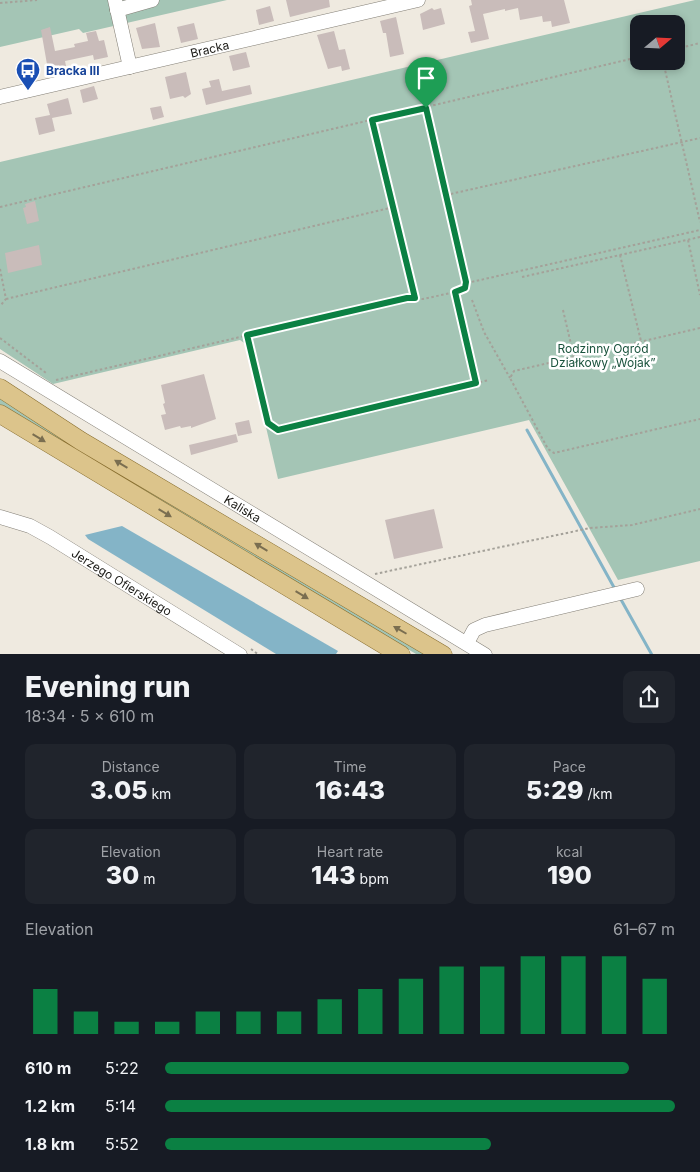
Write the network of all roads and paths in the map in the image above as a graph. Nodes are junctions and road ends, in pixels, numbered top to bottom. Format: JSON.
{"nodes":[{"id":1,"x":37,"y":0,"type":"edge"},
{"id":2,"x":152,"y":0,"type":"edge"},
{"id":3,"x":418,"y":0,"type":"edge"},
{"id":4,"x":0,"y":3,"type":"edge"},
{"id":5,"x":116,"y":5,"type":"edge"},
{"id":6,"x":700,"y":43,"type":"edge"},
{"id":7,"x":685,"y":46,"type":"edge"},
{"id":8,"x":630,"y":59,"type":"edge"},
{"id":9,"x":130,"y":67,"type":"junction"},
{"id":10,"x":665,"y":70,"type":"edge"},
{"id":11,"x":0,"y":97,"type":"edge"},
{"id":12,"x":426,"y":108,"type":"junction"},
{"id":13,"x":372,"y":120,"type":"junction"},
{"id":14,"x":700,"y":138,"type":"edge"},
{"id":15,"x":681,"y":142,"type":"junction"},
{"id":16,"x":446,"y":196,"type":"junction"},
{"id":17,"x":0,"y":207,"type":"edge"},
{"id":18,"x":394,"y":207,"type":"junction"},
{"id":19,"x":700,"y":222,"type":"edge"},
{"id":20,"x":700,"y":230,"type":"edge"},
{"id":21,"x":700,"y":238,"type":"edge"},
{"id":22,"x":688,"y":240,"type":"junction"},
{"id":23,"x":620,"y":255,"type":"junction"},
{"id":24,"x":0,"y":269,"type":"edge"},
{"id":25,"x":522,"y":278,"type":"dead end"},
{"id":26,"x":466,"y":282,"type":"junction"},
{"id":27,"x":455,"y":292,"type":"junction"},
{"id":28,"x":700,"y":295,"type":"edge"},
{"id":29,"x":415,"y":298,"type":"junction"},
{"id":30,"x":6,"y":299,"type":"junction"},
{"id":31,"x":472,"y":300,"type":"dead end"},
{"id":32,"x":0,"y":306,"type":"edge"},
{"id":33,"x":563,"y":310,"type":"dead end"},
{"id":34,"x":700,"y":328,"type":"edge"},
{"id":35,"x":247,"y":335,"type":"junction"},
{"id":36,"x":0,"y":338,"type":"edge"},
{"id":37,"x":641,"y":342,"type":"junction"},
{"id":38,"x":574,"y":356,"type":"junction"},
{"id":39,"x":0,"y":362,"type":"edge"},
{"id":40,"x":47,"y":374,"type":"dead end"},
{"id":41,"x":510,"y":378,"type":"junction"},
{"id":42,"x":54,"y":380,"type":"dead end"},
{"id":43,"x":489,"y":380,"type":"dead end"},
{"id":44,"x":476,"y":383,"type":"junction"},
{"id":45,"x":0,"y":388,"type":"edge"},
{"id":46,"x":0,"y":414,"type":"edge"},
{"id":47,"x":700,"y":419,"type":"edge"},
{"id":48,"x":700,"y":509,"type":"edge"},
{"id":49,"x":0,"y":517,"type":"edge"},
{"id":50,"x":358,"y":577,"type":"junction"},
{"id":51,"x":637,"y":589,"type":"dead end"},
{"id":52,"x":467,"y":644,"type":"junction"},
{"id":53,"x":240,"y":654,"type":"edge"},
{"id":54,"x":401,"y":654,"type":"edge"},
{"id":55,"x":443,"y":654,"type":"edge"},
{"id":56,"x":485,"y":654,"type":"edge"}],
"edges":[{"from":1,"to":4,"type":"path"},
{"from":2,"to":5,"type":"street"},
{"from":3,"to":9,"type":"street","name":"Bracka"},
{"from":5,"to":9,"type":"street"},
{"from":6,"to":7,"type":"path"},
{"from":8,"to":12,"type":"path"},
{"from":9,"to":11,"type":"street","name":"Bracka"},
{"from":10,"to":15,"type":"path"},
{"from":12,"to":13,"type":"path"},
{"from":12,"to":16,"type":"path"},
{"from":13,"to":17,"type":"path"},
{"from":13,"to":18,"type":"path"},
{"from":14,"to":15,"type":"path"},
{"from":15,"to":16,"type":"path"},
{"from":15,"to":19,"type":"path"},
{"from":16,"to":26,"type":"path"},
{"from":18,"to":29,"type":"path"},
{"from":18,"to":30,"type":"path"},
{"from":20,"to":26,"type":"path"},
{"from":21,"to":22,"type":"path"},
{"from":22,"to":23,"type":"path"},
{"from":22,"to":28,"type":"path"},
{"from":23,"to":25,"type":"path"},
{"from":23,"to":37,"type":"path"},
{"from":24,"to":30,"type":"path"},
{"from":26,"to":27,"type":"path"},
{"from":27,"to":29,"type":"path"},
{"from":27,"to":44,"type":"path"},
{"from":29,"to":35,"type":"path"},
{"from":30,"to":32,"type":"path"},
{"from":31,"to":41,"type":"path"},
{"from":33,"to":38,"type":"path"},
{"from":34,"to":37,"type":"path"},
{"from":35,"to":42,"type":"path"},
{"from":35,"to":44,"type":"path"},
{"from":36,"to":40,"type":"path"},
{"from":37,"to":38,"type":"path"},
{"from":38,"to":41,"type":"path"},
{"from":39,"to":50,"type":"street","name":"Kaliska"},
{"from":41,"to":47,"type":"path"},
{"from":43,"to":44,"type":"path"},
{"from":55,"to":45,"type":"main road","name":"Kaliska","one_way":true},
{"from":46,"to":54,"type":"main road","one_way":true},
{"from":48,"to":50,"type":"path"},
{"from":49,"to":53,"type":"street","name":"Jerzego Ofierskiego"},
{"from":50,"to":52,"type":"street","name":"Kaliska"},
{"from":51,"to":52,"type":"street"},
{"from":52,"to":56,"type":"street","name":"Kaliska"}]}
